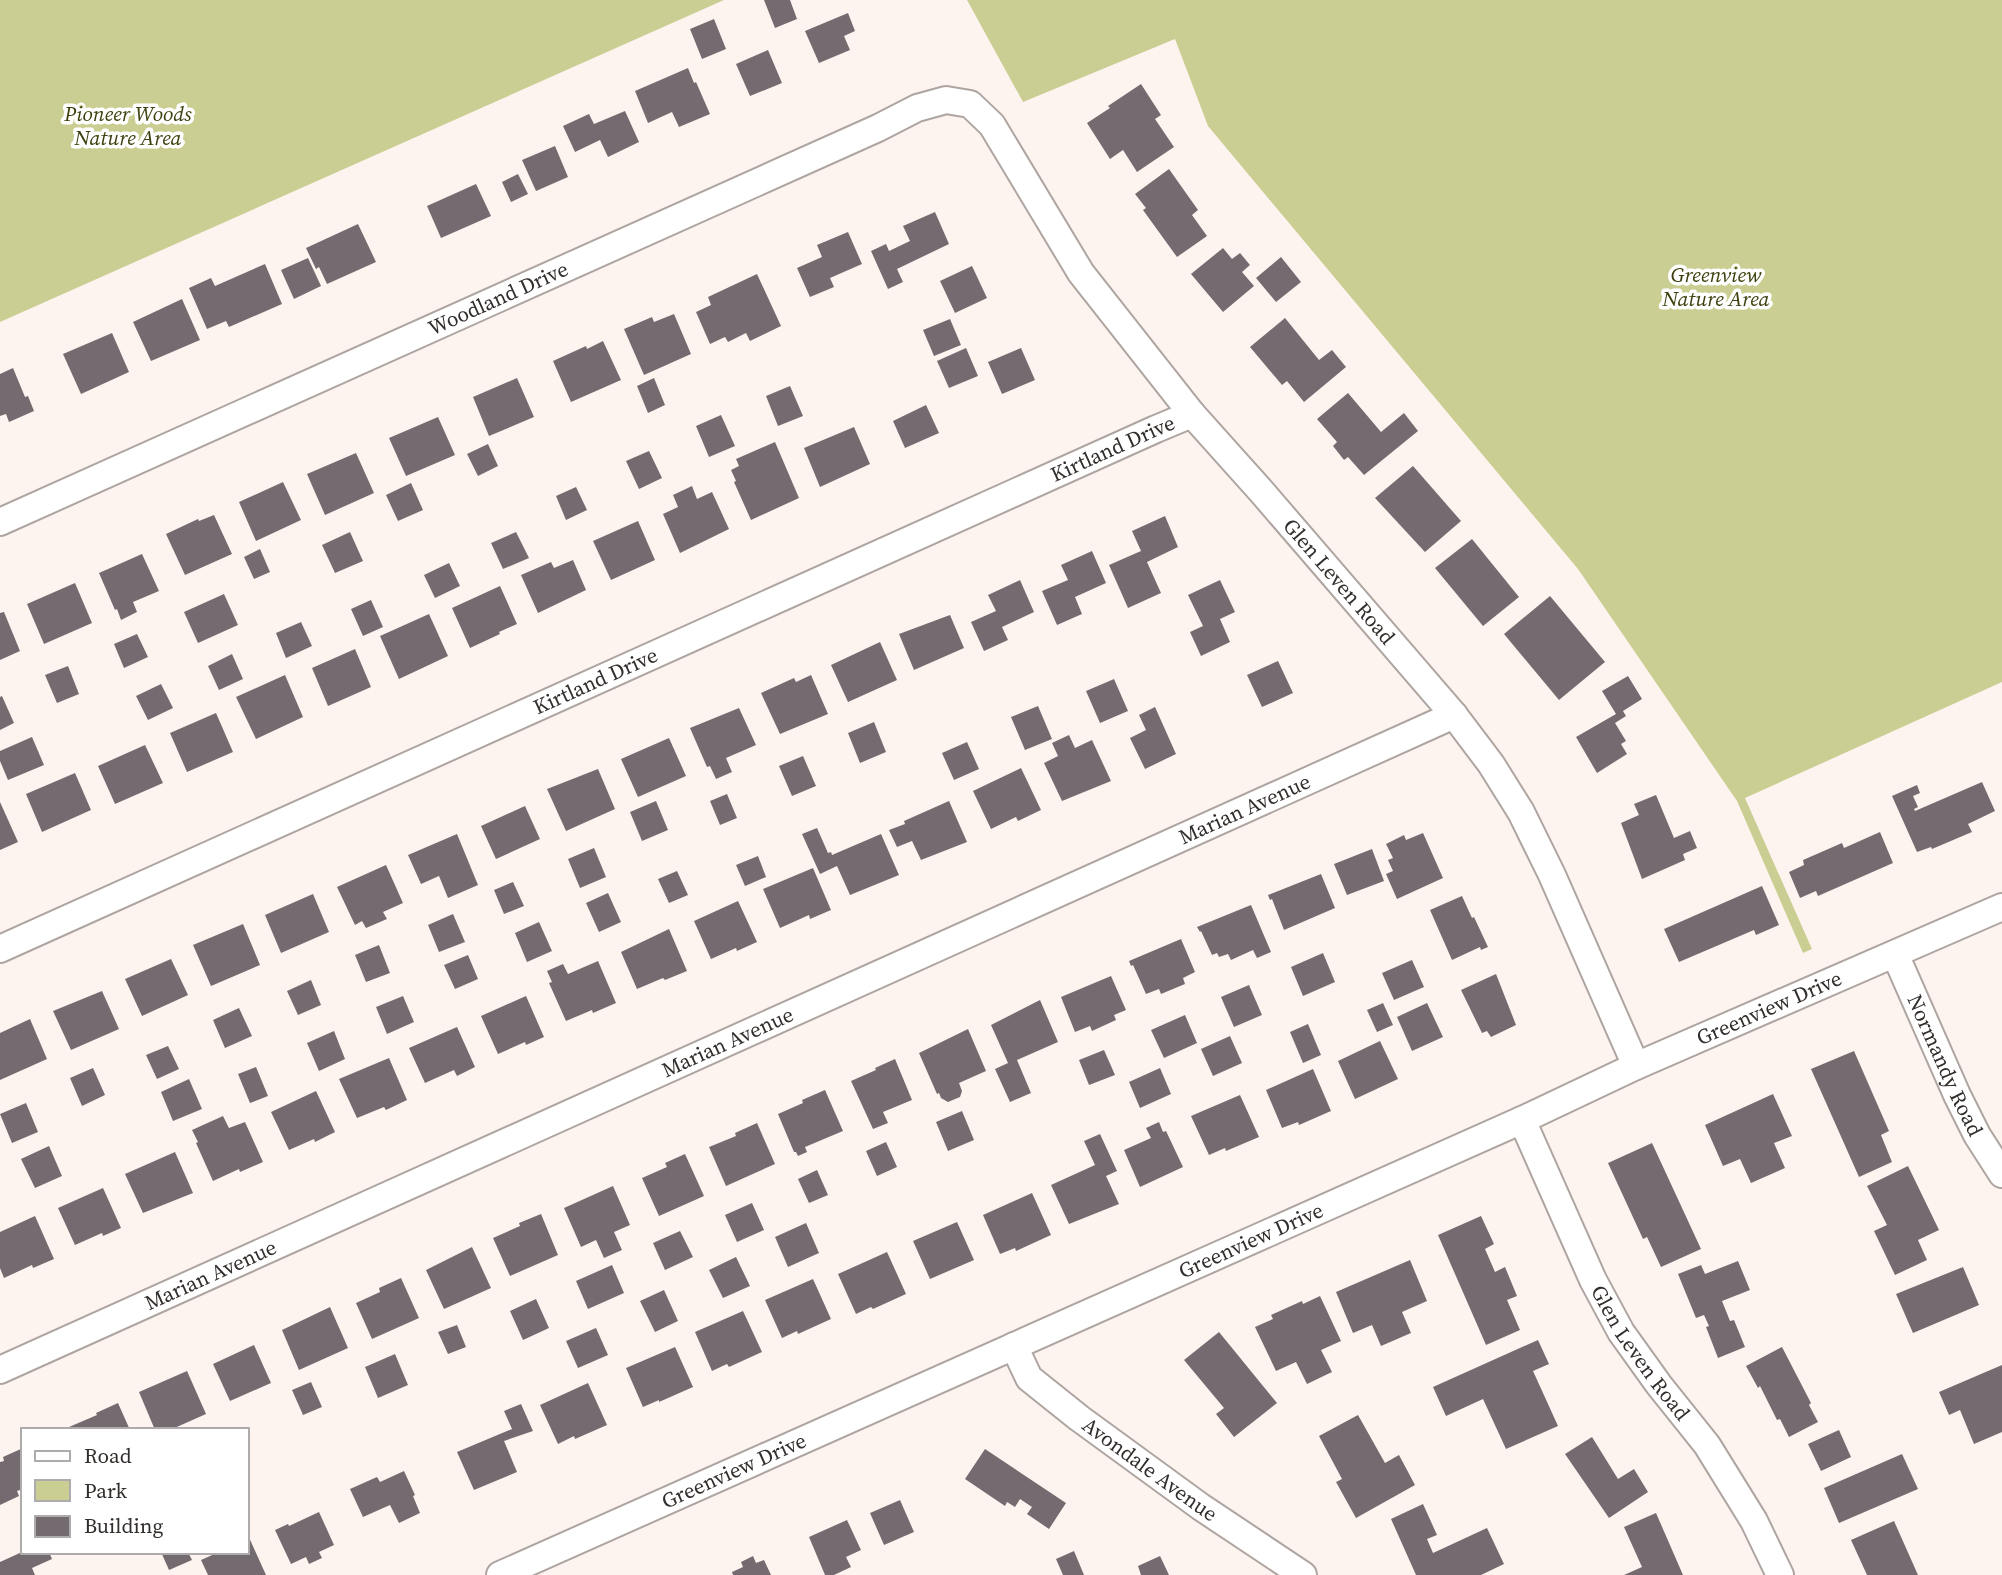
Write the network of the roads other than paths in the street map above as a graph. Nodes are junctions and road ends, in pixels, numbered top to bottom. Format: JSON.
{"nodes":[{"id":1,"x":992,"y":125,"type":"joint"},
{"id":2,"x":1192,"y":414,"type":"junction"},
{"id":3,"x":0,"y":522,"type":"edge"},
{"id":4,"x":1454,"y":715,"type":"junction"},
{"id":5,"x":2002,"y":907,"type":"edge"},
{"id":6,"x":0,"y":949,"type":"edge"},
{"id":7,"x":1895,"y":954,"type":"junction"},
{"id":8,"x":1636,"y":1066,"type":"junction"},
{"id":9,"x":1522,"y":1120,"type":"junction"},
{"id":10,"x":2002,"y":1174,"type":"edge"},
{"id":11,"x":1014,"y":1346,"type":"junction"},
{"id":12,"x":0,"y":1370,"type":"edge"},
{"id":13,"x":500,"y":1575,"type":"edge"},
{"id":14,"x":1303,"y":1575,"type":"edge"},
{"id":15,"x":1780,"y":1575,"type":"edge"}],
"edges":[{"from":1,"to":2,"type":"street","name":"Glen Leven Road"},
{"from":1,"to":3,"type":"street","name":"Woodland Drive"},
{"from":2,"to":4,"type":"street","name":"Glen Leven Road"},
{"from":2,"to":6,"type":"street","name":"Kirtland Drive"},
{"from":4,"to":8,"type":"street","name":"Glen Leven Road"},
{"from":4,"to":12,"type":"street","name":"Marian Avenue"},
{"from":5,"to":7,"type":"street","name":"Greenview Drive"},
{"from":7,"to":8,"type":"street","name":"Greenview Drive"},
{"from":7,"to":10,"type":"street","name":"Normandy Road"},
{"from":8,"to":9,"type":"street","name":"Greenview Drive"},
{"from":9,"to":11,"type":"street","name":"Greenview Drive"},
{"from":9,"to":15,"type":"street","name":"Glen Leven Road"},
{"from":11,"to":13,"type":"street","name":"Greenview Drive"},
{"from":11,"to":14,"type":"street","name":"Avondale Avenue"}]}
